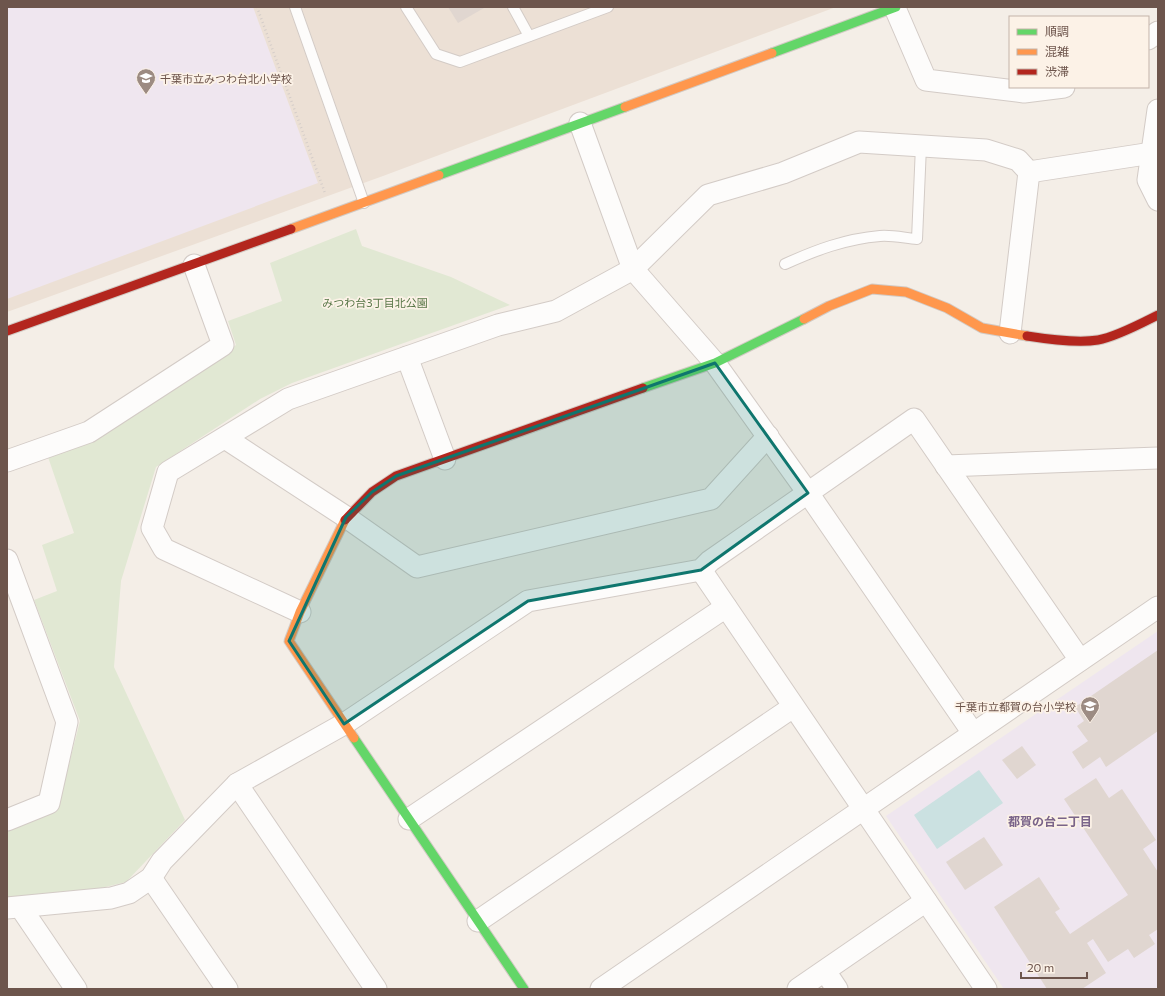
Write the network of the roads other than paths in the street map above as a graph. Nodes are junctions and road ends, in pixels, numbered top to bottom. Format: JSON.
{"nodes":[{"id":1,"x":294,"y":7,"type":"edge"},
{"id":2,"x":406,"y":7,"type":"edge"},
{"id":3,"x":513,"y":7,"type":"edge"},
{"id":4,"x":608,"y":7,"type":"edge"},
{"id":5,"x":896,"y":7,"type":"edge"},
{"id":6,"x":1158,"y":32,"type":"edge"},
{"id":7,"x":529,"y":36,"type":"junction"},
{"id":8,"x":1149,"y":38,"type":"edge"},
{"id":9,"x":1056,"y":88,"type":"edge"},
{"id":10,"x":1158,"y":110,"type":"edge"},
{"id":11,"x":580,"y":123,"type":"junction"},
{"id":12,"x":921,"y":146,"type":"junction"},
{"id":13,"x":1152,"y":153,"type":"junction"},
{"id":14,"x":1030,"y":172,"type":"junction"},
{"id":15,"x":1158,"y":200,"type":"edge"},
{"id":16,"x":364,"y":203,"type":"junction"},
{"id":17,"x":785,"y":264,"type":"dead end"},
{"id":18,"x":194,"y":265,"type":"junction"},
{"id":19,"x":632,"y":268,"type":"junction"},
{"id":20,"x":1158,"y":315,"type":"edge"},
{"id":21,"x":7,"y":331,"type":"edge"},
{"id":22,"x":1010,"y":333,"type":"junction"},
{"id":23,"x":406,"y":357,"type":"junction"},
{"id":24,"x":715,"y":363,"type":"junction"},
{"id":25,"x":768,"y":436,"type":"junction"},
{"id":26,"x":225,"y":438,"type":"junction"},
{"id":27,"x":1158,"y":458,"type":"edge"},
{"id":28,"x":445,"y":459,"type":"junction"},
{"id":29,"x":7,"y":461,"type":"edge"},
{"id":30,"x":946,"y":466,"type":"junction"},
{"id":31,"x":808,"y":493,"type":"junction"},
{"id":32,"x":346,"y":517,"type":"junction"},
{"id":33,"x":7,"y":560,"type":"edge"},
{"id":34,"x":701,"y":570,"type":"junction"},
{"id":35,"x":726,"y":607,"type":"junction"},
{"id":36,"x":1158,"y":607,"type":"edge"},
{"id":37,"x":300,"y":612,"type":"junction"},
{"id":38,"x":1080,"y":660,"type":"junction"},
{"id":39,"x":794,"y":707,"type":"junction"},
{"id":40,"x":344,"y":724,"type":"junction"},
{"id":41,"x":973,"y":734,"type":"junction"},
{"id":42,"x":237,"y":784,"type":"junction"},
{"id":43,"x":863,"y":809,"type":"junction"},
{"id":44,"x":409,"y":819,"type":"junction"},
{"id":45,"x":7,"y":820,"type":"edge"},
{"id":46,"x":151,"y":878,"type":"junction"},
{"id":47,"x":926,"y":901,"type":"junction"},
{"id":48,"x":14,"y":908,"type":"edge"},
{"id":49,"x":478,"y":921,"type":"junction"},
{"id":50,"x":825,"y":971,"type":"junction"},
{"id":51,"x":76,"y":989,"type":"edge"},
{"id":52,"x":227,"y":989,"type":"edge"},
{"id":53,"x":376,"y":989,"type":"edge"},
{"id":54,"x":524,"y":989,"type":"edge"},
{"id":55,"x":601,"y":989,"type":"edge"},
{"id":56,"x":798,"y":989,"type":"edge"},
{"id":57,"x":837,"y":989,"type":"edge"},
{"id":58,"x":986,"y":989,"type":"edge"}],
"edges":[{"from":1,"to":16,"type":"lane"},
{"from":2,"to":7,"type":"lane"},
{"from":3,"to":7,"type":"lane"},
{"from":4,"to":7,"type":"lane"},
{"from":5,"to":9,"type":"street"},
{"from":5,"to":11,"type":"street"},
{"from":6,"to":8,"type":"street"},
{"from":10,"to":13,"type":"street"},
{"from":11,"to":16,"type":"street"},
{"from":11,"to":19,"type":"street"},
{"from":12,"to":14,"type":"street"},
{"from":12,"to":17,"type":"lane"},
{"from":12,"to":19,"type":"street"},
{"from":13,"to":14,"type":"street"},
{"from":13,"to":15,"type":"street"},
{"from":14,"to":22,"type":"street"},
{"from":16,"to":18,"type":"street"},
{"from":18,"to":21,"type":"street"},
{"from":18,"to":29,"type":"street"},
{"from":19,"to":23,"type":"street"},
{"from":19,"to":24,"type":"street"},
{"from":20,"to":22,"type":"street"},
{"from":22,"to":24,"type":"street"},
{"from":23,"to":26,"type":"street"},
{"from":23,"to":28,"type":"street"},
{"from":24,"to":25,"type":"street"},
{"from":24,"to":28,"type":"street"},
{"from":25,"to":31,"type":"street"},
{"from":25,"to":32,"type":"street"},
{"from":26,"to":32,"type":"street"},
{"from":26,"to":37,"type":"street"},
{"from":27,"to":30,"type":"street"},
{"from":28,"to":32,"type":"street"},
{"from":30,"to":31,"type":"street"},
{"from":30,"to":38,"type":"street"},
{"from":31,"to":34,"type":"street"},
{"from":31,"to":41,"type":"street"},
{"from":32,"to":37,"type":"street"},
{"from":33,"to":45,"type":"street"},
{"from":34,"to":35,"type":"street"},
{"from":34,"to":40,"type":"street"},
{"from":35,"to":39,"type":"street"},
{"from":35,"to":44,"type":"street"},
{"from":36,"to":38,"type":"street"},
{"from":37,"to":40,"type":"street"},
{"from":38,"to":41,"type":"street"},
{"from":39,"to":43,"type":"street"},
{"from":39,"to":49,"type":"street"},
{"from":40,"to":42,"type":"street"},
{"from":40,"to":44,"type":"street"},
{"from":41,"to":43,"type":"street"},
{"from":42,"to":46,"type":"street"},
{"from":42,"to":53,"type":"street"},
{"from":43,"to":47,"type":"street"},
{"from":43,"to":55,"type":"street"},
{"from":44,"to":49,"type":"street"},
{"from":46,"to":48,"type":"street"},
{"from":46,"to":52,"type":"street"},
{"from":47,"to":50,"type":"street"},
{"from":47,"to":58,"type":"street"},
{"from":48,"to":51,"type":"street"},
{"from":49,"to":54,"type":"street"},
{"from":50,"to":56,"type":"street"},
{"from":50,"to":57,"type":"street"}]}
